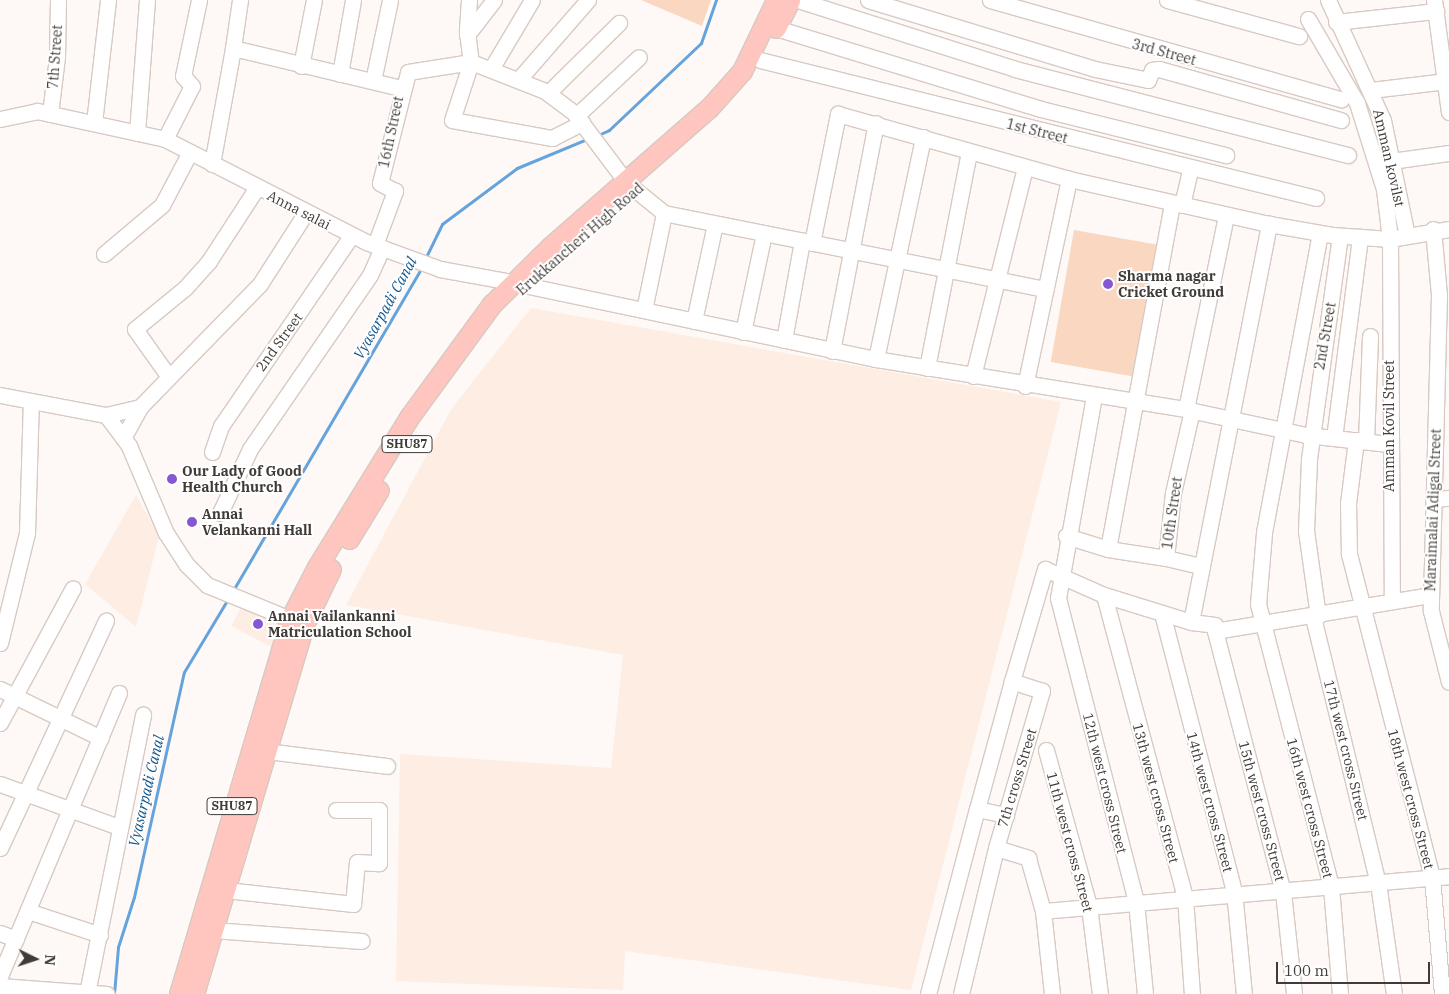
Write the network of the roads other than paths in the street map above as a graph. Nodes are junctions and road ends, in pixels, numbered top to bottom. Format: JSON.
{"nodes":[{"id":1,"x":58,"y":0,"type":"edge"},
{"id":2,"x":108,"y":0,"type":"edge"},
{"id":3,"x":147,"y":0,"type":"edge"},
{"id":4,"x":199,"y":0,"type":"edge"},
{"id":5,"x":240,"y":0,"type":"edge"},
{"id":6,"x":314,"y":0,"type":"edge"},
{"id":7,"x":354,"y":0,"type":"edge"},
{"id":8,"x":390,"y":0,"type":"edge"},
{"id":9,"x":469,"y":0,"type":"edge"},
{"id":10,"x":494,"y":0,"type":"edge"},
{"id":11,"x":532,"y":0,"type":"edge"},
{"id":12,"x":588,"y":0,"type":"edge"},
{"id":13,"x":776,"y":0,"type":"edge"},
{"id":14,"x":790,"y":0,"type":"edge"},
{"id":15,"x":798,"y":0,"type":"edge"},
{"id":16,"x":868,"y":0,"type":"edge"},
{"id":17,"x":990,"y":0,"type":"edge"},
{"id":18,"x":1167,"y":0,"type":"edge"},
{"id":19,"x":1328,"y":0,"type":"edge"},
{"id":20,"x":1435,"y":6,"type":"edge"},
{"id":21,"x":1308,"y":19,"type":"dead end"},
{"id":22,"x":1336,"y":22,"type":"junction"},
{"id":23,"x":619,"y":23,"type":"dead end"},
{"id":24,"x":776,"y":28,"type":"junction"},
{"id":25,"x":467,"y":35,"type":"junction"},
{"id":26,"x":1299,"y":36,"type":"dead end"},
{"id":27,"x":233,"y":48,"type":"junction"},
{"id":28,"x":639,"y":57,"type":"dead end"},
{"id":29,"x":760,"y":60,"type":"junction"},
{"id":30,"x":471,"y":62,"type":"junction"},
{"id":31,"x":301,"y":66,"type":"junction"},
{"id":32,"x":492,"y":69,"type":"junction"},
{"id":33,"x":340,"y":74,"type":"junction"},
{"id":34,"x":519,"y":79,"type":"junction"},
{"id":35,"x":373,"y":81,"type":"junction"},
{"id":36,"x":1446,"y":81,"type":"junction"},
{"id":37,"x":401,"y":88,"type":"junction"},
{"id":38,"x":1371,"y":90,"type":"junction"},
{"id":39,"x":548,"y":93,"type":"junction"},
{"id":40,"x":1341,"y":99,"type":"dead end"},
{"id":41,"x":1449,"y":112,"type":"edge"},
{"id":42,"x":50,"y":114,"type":"junction"},
{"id":43,"x":0,"y":119,"type":"edge"},
{"id":44,"x":1341,"y":120,"type":"dead end"},
{"id":45,"x":94,"y":123,"type":"junction"},
{"id":46,"x":876,"y":124,"type":"junction"},
{"id":47,"x":586,"y":128,"type":"junction"},
{"id":48,"x":136,"y":133,"type":"junction"},
{"id":49,"x":923,"y":137,"type":"junction"},
{"id":50,"x":165,"y":139,"type":"junction"},
{"id":51,"x":190,"y":152,"type":"junction"},
{"id":52,"x":968,"y":152,"type":"junction"},
{"id":53,"x":1449,"y":153,"type":"edge"},
{"id":54,"x":1226,"y":155,"type":"dead end"},
{"id":55,"x":1348,"y":155,"type":"dead end"},
{"id":56,"x":1391,"y":161,"type":"junction"},
{"id":57,"x":212,"y":164,"type":"junction"},
{"id":58,"x":1025,"y":167,"type":"junction"},
{"id":59,"x":1190,"y":171,"type":"junction"},
{"id":60,"x":1069,"y":178,"type":"junction"},
{"id":61,"x":631,"y":187,"type":"junction"},
{"id":62,"x":256,"y":189,"type":"junction"},
{"id":63,"x":1316,"y":198,"type":"dead end"},
{"id":64,"x":1177,"y":204,"type":"junction"},
{"id":65,"x":305,"y":214,"type":"junction"},
{"id":66,"x":664,"y":214,"type":"junction"},
{"id":67,"x":1226,"y":216,"type":"junction"},
{"id":68,"x":715,"y":224,"type":"junction"},
{"id":69,"x":1270,"y":224,"type":"junction"},
{"id":70,"x":1433,"y":229,"type":"junction"},
{"id":71,"x":1449,"y":229,"type":"edge"},
{"id":72,"x":764,"y":233,"type":"junction"},
{"id":73,"x":1320,"y":233,"type":"junction"},
{"id":74,"x":351,"y":236,"type":"junction"},
{"id":75,"x":1340,"y":236,"type":"junction"},
{"id":76,"x":1407,"y":236,"type":"junction"},
{"id":77,"x":1360,"y":237,"type":"junction"},
{"id":78,"x":1390,"y":239,"type":"junction"},
{"id":79,"x":807,"y":242,"type":"junction"},
{"id":80,"x":378,"y":246,"type":"junction"},
{"id":81,"x":852,"y":250,"type":"junction"},
{"id":82,"x":104,"y":254,"type":"dead end"},
{"id":83,"x":897,"y":257,"type":"junction"},
{"id":84,"x":946,"y":267,"type":"junction"},
{"id":85,"x":998,"y":279,"type":"junction"},
{"id":86,"x":517,"y":283,"type":"junction"},
{"id":87,"x":1046,"y":289,"type":"junction"},
{"id":88,"x":644,"y":310,"type":"junction"},
{"id":89,"x":694,"y":321,"type":"junction"},
{"id":90,"x":743,"y":332,"type":"junction"},
{"id":91,"x":1370,"y":336,"type":"dead end"},
{"id":92,"x":784,"y":340,"type":"junction"},
{"id":93,"x":832,"y":350,"type":"junction"},
{"id":94,"x":876,"y":359,"type":"junction"},
{"id":95,"x":926,"y":368,"type":"junction"},
{"id":96,"x":973,"y":376,"type":"junction"},
{"id":97,"x":169,"y":377,"type":"junction"},
{"id":98,"x":1025,"y":386,"type":"junction"},
{"id":99,"x":0,"y":395,"type":"edge"},
{"id":100,"x":1094,"y":396,"type":"junction"},
{"id":101,"x":31,"y":401,"type":"junction"},
{"id":102,"x":1134,"y":402,"type":"junction"},
{"id":103,"x":140,"y":407,"type":"junction"},
{"id":104,"x":1189,"y":410,"type":"junction"},
{"id":105,"x":106,"y":416,"type":"junction"},
{"id":106,"x":1231,"y":419,"type":"junction"},
{"id":107,"x":1286,"y":430,"type":"junction"},
{"id":108,"x":1312,"y":436,"type":"junction"},
{"id":109,"x":123,"y":438,"type":"junction"},
{"id":110,"x":1334,"y":438,"type":"junction"},
{"id":111,"x":1361,"y":440,"type":"junction"},
{"id":112,"x":1389,"y":444,"type":"junction"},
{"id":113,"x":212,"y":452,"type":"dead end"},
{"id":114,"x":1449,"y":498,"type":"edge"},
{"id":115,"x":1434,"y":499,"type":"junction"},
{"id":116,"x":220,"y":513,"type":"dead end"},
{"id":117,"x":1066,"y":536,"type":"junction"},
{"id":118,"x":1108,"y":549,"type":"junction"},
{"id":119,"x":1166,"y":558,"type":"junction"},
{"id":120,"x":1202,"y":566,"type":"junction"},
{"id":121,"x":1061,"y":574,"type":"junction"},
{"id":122,"x":73,"y":588,"type":"dead end"},
{"id":123,"x":1104,"y":595,"type":"junction"},
{"id":124,"x":1431,"y":595,"type":"junction"},
{"id":125,"x":1399,"y":598,"type":"junction"},
{"id":126,"x":1361,"y":608,"type":"junction"},
{"id":127,"x":1162,"y":613,"type":"junction"},
{"id":128,"x":1316,"y":617,"type":"junction"},
{"id":129,"x":290,"y":619,"type":"junction"},
{"id":130,"x":106,"y":621,"type":"dead end"},
{"id":131,"x":1190,"y":622,"type":"junction"},
{"id":132,"x":1263,"y":625,"type":"junction"},
{"id":133,"x":1215,"y":631,"type":"junction"},
{"id":134,"x":0,"y":643,"type":"edge"},
{"id":135,"x":1012,"y":681,"type":"junction"},
{"id":136,"x":1449,"y":682,"type":"edge"},
{"id":137,"x":0,"y":689,"type":"edge"},
{"id":138,"x":119,"y":693,"type":"dead end"},
{"id":139,"x":14,"y":696,"type":"junction"},
{"id":140,"x":143,"y":715,"type":"dead end"},
{"id":141,"x":59,"y":719,"type":"junction"},
{"id":142,"x":0,"y":723,"type":"edge"},
{"id":143,"x":101,"y":738,"type":"junction"},
{"id":144,"x":1046,"y":750,"type":"dead end"},
{"id":145,"x":267,"y":751,"type":"junction"},
{"id":146,"x":387,"y":766,"type":"dead end"},
{"id":147,"x":0,"y":784,"type":"edge"},
{"id":148,"x":24,"y":792,"type":"junction"},
{"id":149,"x":977,"y":809,"type":"junction"},
{"id":150,"x":336,"y":810,"type":"dead end"},
{"id":151,"x":71,"y":813,"type":"junction"},
{"id":152,"x":1006,"y":815,"type":"junction"},
{"id":153,"x":119,"y":827,"type":"junction"},
{"id":154,"x":0,"y":848,"type":"edge"},
{"id":155,"x":996,"y":848,"type":"junction"},
{"id":156,"x":1449,"y":876,"type":"edge"},
{"id":157,"x":1432,"y":877,"type":"junction"},
{"id":158,"x":1378,"y":883,"type":"junction"},
{"id":159,"x":1331,"y":887,"type":"junction"},
{"id":160,"x":226,"y":890,"type":"junction"},
{"id":161,"x":1234,"y":892,"type":"junction"},
{"id":162,"x":1283,"y":892,"type":"junction"},
{"id":163,"x":1185,"y":897,"type":"junction"},
{"id":164,"x":1136,"y":902,"type":"junction"},
{"id":165,"x":1089,"y":906,"type":"junction"},
{"id":166,"x":1044,"y":910,"type":"junction"},
{"id":167,"x":28,"y":911,"type":"junction"},
{"id":168,"x":214,"y":930,"type":"junction"},
{"id":169,"x":0,"y":933,"type":"edge"},
{"id":170,"x":100,"y":935,"type":"junction"},
{"id":171,"x":16,"y":938,"type":"junction"},
{"id":172,"x":362,"y":941,"type":"dead end"},
{"id":173,"x":0,"y":976,"type":"edge"},
{"id":174,"x":0,"y":986,"type":"edge"},
{"id":175,"x":87,"y":993,"type":"junction"},
{"id":176,"x":107,"y":994,"type":"edge"},
{"id":177,"x":179,"y":994,"type":"edge"},
{"id":178,"x":194,"y":994,"type":"edge"},
{"id":179,"x":928,"y":994,"type":"edge"},
{"id":180,"x":961,"y":994,"type":"edge"},
{"id":181,"x":1052,"y":994,"type":"edge"},
{"id":182,"x":1100,"y":994,"type":"edge"},
{"id":183,"x":1145,"y":994,"type":"edge"},
{"id":184,"x":1192,"y":994,"type":"edge"},
{"id":185,"x":1244,"y":994,"type":"edge"},
{"id":186,"x":1294,"y":994,"type":"edge"},
{"id":187,"x":1340,"y":994,"type":"edge"},
{"id":188,"x":1394,"y":994,"type":"edge"},
{"id":189,"x":1442,"y":994,"type":"edge"}],
"edges":[{"from":1,"to":42,"type":"street","name":"7th Street"},
{"from":2,"to":45,"type":"street"},
{"from":3,"to":48,"type":"street"},
{"from":4,"to":50,"type":"street"},
{"from":5,"to":27,"type":"street"},
{"from":6,"to":31,"type":"street"},
{"from":7,"to":33,"type":"street"},
{"from":8,"to":35,"type":"street"},
{"from":9,"to":25,"type":"street"},
{"from":10,"to":25,"type":"street"},
{"from":11,"to":32,"type":"street"},
{"from":12,"to":34,"type":"street"},
{"from":13,"to":61,"type":"main road","number":"SHU87"},
{"from":14,"to":24,"type":"main road","name":"Erukkancheri High Road","number":"SHU87"},
{"from":15,"to":55,"type":"street"},
{"from":16,"to":44,"type":"street"},
{"from":17,"to":40,"type":"street","name":"3rd Street"},
{"from":18,"to":26,"type":"street"},
{"from":19,"to":22,"type":"street","name":"Amman kovilst"},
{"from":20,"to":22,"type":"street"},
{"from":20,"to":36,"type":"street"},
{"from":21,"to":78,"type":"street","name":"Amman Kovil Street"},
{"from":22,"to":38,"type":"street","name":"Amman kovilst"},
{"from":23,"to":39,"type":"street"},
{"from":24,"to":29,"type":"main road","name":"Erukkancheri High Road","number":"SHU87"},
{"from":24,"to":54,"type":"street"},
{"from":25,"to":30,"type":"street"},
{"from":27,"to":31,"type":"street"},
{"from":27,"to":57,"type":"street"},
{"from":28,"to":47,"type":"street"},
{"from":29,"to":59,"type":"street","name":"1st Street"},
{"from":29,"to":61,"type":"main road","name":"Erukkancheri High Road","number":"SHU87"},
{"from":30,"to":32,"type":"street"},
{"from":30,"to":37,"type":"street","name":"16th Street"},
{"from":30,"to":47,"type":"street"},
{"from":31,"to":33,"type":"street"},
{"from":32,"to":34,"type":"street"},
{"from":33,"to":35,"type":"street"},
{"from":34,"to":39,"type":"street"},
{"from":35,"to":37,"type":"street"},
{"from":36,"to":38,"type":"street"},
{"from":36,"to":41,"type":"street"},
{"from":37,"to":80,"type":"street","name":"16th Street"},
{"from":38,"to":56,"type":"street","name":"Amman kovilst"},
{"from":39,"to":47,"type":"street"},
{"from":42,"to":43,"type":"street"},
{"from":42,"to":45,"type":"street"},
{"from":45,"to":48,"type":"street","name":"Anna salai"},
{"from":46,"to":49,"type":"street"},
{"from":46,"to":79,"type":"street"},
{"from":46,"to":81,"type":"street"},
{"from":47,"to":61,"type":"street"},
{"from":48,"to":50,"type":"street","name":"Anna salai"},
{"from":49,"to":52,"type":"street"},
{"from":49,"to":83,"type":"street"},
{"from":50,"to":51,"type":"street","name":"Anna salai"},
{"from":51,"to":57,"type":"street","name":"Anna salai"},
{"from":51,"to":82,"type":"street"},
{"from":52,"to":58,"type":"street"},
{"from":52,"to":84,"type":"street"},
{"from":53,"to":56,"type":"street"},
{"from":56,"to":76,"type":"street","name":"Amman kovilst"},
{"from":57,"to":62,"type":"street","name":"Anna salai"},
{"from":58,"to":60,"type":"street"},
{"from":58,"to":85,"type":"street"},
{"from":59,"to":63,"type":"street","name":"1st Street"},
{"from":59,"to":64,"type":"street"},
{"from":60,"to":64,"type":"street"},
{"from":60,"to":87,"type":"street"},
{"from":61,"to":66,"type":"street"},
{"from":61,"to":86,"type":"main road","name":"Erukkancheri High Road","number":"SHU87"},
{"from":62,"to":65,"type":"street","name":"Anna salai"},
{"from":62,"to":97,"type":"street"},
{"from":64,"to":67,"type":"street"},
{"from":64,"to":102,"type":"street"},
{"from":65,"to":74,"type":"street","name":"Anna salai"},
{"from":65,"to":97,"type":"street"},
{"from":66,"to":68,"type":"street"},
{"from":66,"to":88,"type":"street"},
{"from":67,"to":69,"type":"street"},
{"from":67,"to":104,"type":"street","name":"10th Street"},
{"from":68,"to":72,"type":"street"},
{"from":68,"to":89,"type":"street"},
{"from":69,"to":73,"type":"street"},
{"from":69,"to":106,"type":"street"},
{"from":70,"to":71,"type":"street"},
{"from":70,"to":76,"type":"street"},
{"from":70,"to":115,"type":"street","name":"Maraimalai Adigal Street"},
{"from":72,"to":79,"type":"street"},
{"from":72,"to":90,"type":"street"},
{"from":73,"to":75,"type":"street"},
{"from":73,"to":107,"type":"street"},
{"from":74,"to":80,"type":"street","name":"Anna salai"},
{"from":74,"to":113,"type":"street","name":"2nd Street"},
{"from":75,"to":77,"type":"street"},
{"from":75,"to":108,"type":"street","name":"2nd Street"},
{"from":76,"to":78,"type":"street"},
{"from":77,"to":78,"type":"street"},
{"from":77,"to":110,"type":"street"},
{"from":78,"to":112,"type":"street","name":"Amman Kovil Street"},
{"from":79,"to":81,"type":"street"},
{"from":79,"to":92,"type":"street"},
{"from":80,"to":86,"type":"street","name":"Anna salai"},
{"from":80,"to":116,"type":"street"},
{"from":81,"to":83,"type":"street"},
{"from":81,"to":93,"type":"street"},
{"from":83,"to":84,"type":"street"},
{"from":83,"to":94,"type":"street"},
{"from":84,"to":85,"type":"street"},
{"from":84,"to":95,"type":"street"},
{"from":85,"to":87,"type":"street"},
{"from":85,"to":96,"type":"street"},
{"from":86,"to":88,"type":"street","name":"Anna salai"},
{"from":86,"to":129,"type":"main road","number":"SHU87"},
{"from":86,"to":145,"type":"main road","name":"Erukkancheri High Road","number":"SHU87"},
{"from":87,"to":98,"type":"street"},
{"from":88,"to":89,"type":"street","name":"Anna salai"},
{"from":89,"to":90,"type":"street","name":"Anna salai"},
{"from":90,"to":92,"type":"street","name":"Anna salai"},
{"from":91,"to":111,"type":"street","name":"18th west cross Street"},
{"from":92,"to":93,"type":"street","name":"Anna salai"},
{"from":93,"to":94,"type":"street","name":"Anna salai"},
{"from":94,"to":95,"type":"street","name":"Anna salai"},
{"from":95,"to":96,"type":"street","name":"Anna salai"},
{"from":96,"to":98,"type":"street","name":"Anna salai"},
{"from":97,"to":103,"type":"street"},
{"from":98,"to":100,"type":"street","name":"Anna salai"},
{"from":99,"to":101,"type":"street"},
{"from":100,"to":102,"type":"street","name":"Anna salai"},
{"from":100,"to":117,"type":"street","name":"12th west cross Street"},
{"from":101,"to":105,"type":"street"},
{"from":101,"to":134,"type":"street"},
{"from":102,"to":104,"type":"street","name":"Anna salai"},
{"from":102,"to":118,"type":"street"},
{"from":103,"to":105,"type":"street"},
{"from":103,"to":109,"type":"street"},
{"from":104,"to":106,"type":"street","name":"Anna salai"},
{"from":104,"to":119,"type":"street","name":"10th Street"},
{"from":105,"to":109,"type":"street"},
{"from":106,"to":107,"type":"street","name":"Anna salai"},
{"from":106,"to":120,"type":"street"},
{"from":107,"to":108,"type":"street","name":"Anna salai"},
{"from":107,"to":132,"type":"street","name":"16th west cross Street"},
{"from":108,"to":110,"type":"street","name":"Anna salai"},
{"from":108,"to":128,"type":"street","name":"2nd Street"},
{"from":109,"to":129,"type":"street"},
{"from":110,"to":111,"type":"street","name":"Anna salai"},
{"from":111,"to":112,"type":"street","name":"Anna salai"},
{"from":111,"to":126,"type":"street","name":"18th west cross Street"},
{"from":112,"to":125,"type":"street","name":"Amman Kovil Street"},
{"from":114,"to":115,"type":"street"},
{"from":115,"to":124,"type":"street","name":"Maraimalai Adigal Street"},
{"from":117,"to":118,"type":"street","name":"10th Street"},
{"from":117,"to":121,"type":"street","name":"12th west cross Street"},
{"from":118,"to":119,"type":"street","name":"10th Street"},
{"from":119,"to":120,"type":"street"},
{"from":120,"to":131,"type":"street"},
{"from":121,"to":123,"type":"street"},
{"from":121,"to":135,"type":"street"},
{"from":121,"to":164,"type":"street","name":"12th west cross Street"},
{"from":122,"to":139,"type":"street"},
{"from":123,"to":127,"type":"street"},
{"from":123,"to":163,"type":"street","name":"13th west cross Street"},
{"from":124,"to":125,"type":"street"},
{"from":124,"to":136,"type":"street","name":"Maraimalai Adigal Street"},
{"from":125,"to":126,"type":"street"},
{"from":126,"to":128,"type":"street"},
{"from":126,"to":157,"type":"street","name":"18th west cross Street"},
{"from":127,"to":131,"type":"street"},
{"from":127,"to":161,"type":"street","name":"14th west cross Street"},
{"from":128,"to":132,"type":"street"},
{"from":128,"to":158,"type":"street","name":"17th west cross Street"},
{"from":129,"to":177,"type":"main road","number":"SHU87"},
{"from":130,"to":141,"type":"street"},
{"from":131,"to":133,"type":"street"},
{"from":132,"to":133,"type":"street"},
{"from":132,"to":159,"type":"street","name":"16th west cross Street"},
{"from":133,"to":162,"type":"street","name":"15th west cross Street"},
{"from":135,"to":149,"type":"street"},
{"from":135,"to":152,"type":"street","name":"7th cross Street"},
{"from":137,"to":139,"type":"street"},
{"from":138,"to":143,"type":"street"},
{"from":139,"to":141,"type":"street"},
{"from":139,"to":142,"type":"street"},
{"from":140,"to":153,"type":"street"},
{"from":141,"to":143,"type":"street"},
{"from":141,"to":148,"type":"street"},
{"from":143,"to":151,"type":"street"},
{"from":144,"to":165,"type":"street","name":"11th west cross Street"},
{"from":145,"to":146,"type":"street"},
{"from":145,"to":160,"type":"main road","name":"Erukkancheri High Road","number":"SHU87"},
{"from":147,"to":148,"type":"street"},
{"from":148,"to":151,"type":"street"},
{"from":148,"to":154,"type":"street"},
{"from":149,"to":152,"type":"street"},
{"from":149,"to":179,"type":"street"},
{"from":150,"to":160,"type":"street"},
{"from":151,"to":153,"type":"street"},
{"from":151,"to":167,"type":"street"},
{"from":152,"to":155,"type":"street","name":"7th cross Street"},
{"from":153,"to":170,"type":"street"},
{"from":155,"to":166,"type":"street"},
{"from":155,"to":180,"type":"street","name":"7th cross Street"},
{"from":156,"to":157,"type":"street"},
{"from":157,"to":158,"type":"street"},
{"from":157,"to":189,"type":"street","name":"18th west cross Street"},
{"from":158,"to":159,"type":"street"},
{"from":158,"to":188,"type":"street","name":"17th west cross Street"},
{"from":159,"to":162,"type":"street"},
{"from":159,"to":187,"type":"street","name":"16th west cross Street"},
{"from":160,"to":168,"type":"main road","name":"Erukkancheri High Road","number":"SHU87"},
{"from":161,"to":162,"type":"street"},
{"from":161,"to":163,"type":"street"},
{"from":161,"to":185,"type":"street","name":"14th west cross Street"},
{"from":162,"to":186,"type":"street","name":"15th west cross Street"},
{"from":163,"to":164,"type":"street"},
{"from":163,"to":184,"type":"street","name":"13th west cross Street"},
{"from":164,"to":165,"type":"street"},
{"from":164,"to":183,"type":"street","name":"12th west cross Street"},
{"from":165,"to":166,"type":"street"},
{"from":165,"to":182,"type":"street","name":"11th west cross Street"},
{"from":166,"to":181,"type":"street"},
{"from":167,"to":170,"type":"street"},
{"from":167,"to":171,"type":"street"},
{"from":168,"to":172,"type":"street"},
{"from":168,"to":178,"type":"main road","name":"Erukkancheri High Road","number":"SHU87"},
{"from":169,"to":171,"type":"street"},
{"from":170,"to":175,"type":"street"},
{"from":171,"to":173,"type":"street"},
{"from":174,"to":175,"type":"street"},
{"from":175,"to":176,"type":"street"}]}
